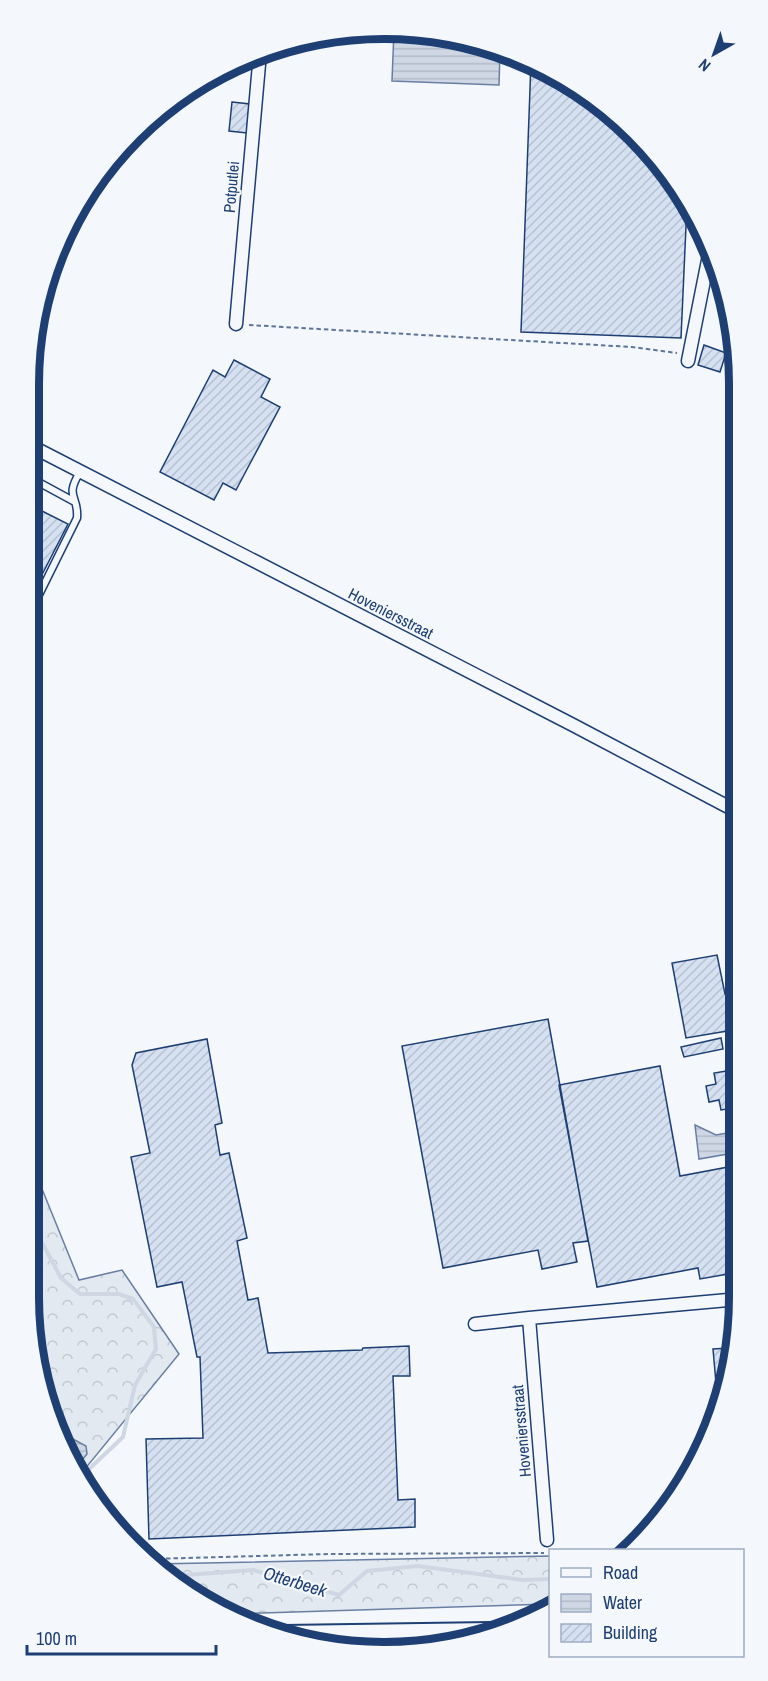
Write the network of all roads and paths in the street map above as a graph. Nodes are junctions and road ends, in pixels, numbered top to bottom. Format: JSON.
{"nodes":[{"id":1,"x":259,"y":62,"type":"edge"},
{"id":2,"x":707,"y":263,"type":"edge"},
{"id":3,"x":236,"y":324,"type":"joint"},
{"id":4,"x":688,"y":357,"type":"joint"},
{"id":5,"x":39,"y":450,"type":"edge"},
{"id":6,"x":80,"y":471,"type":"junction"},
{"id":7,"x":39,"y":483,"type":"edge"},
{"id":8,"x":75,"y":502,"type":"junction"},
{"id":9,"x":39,"y":593,"type":"edge"},
{"id":10,"x":729,"y":807,"type":"edge"},
{"id":11,"x":729,"y":1300,"type":"edge"},
{"id":12,"x":529,"y":1318,"type":"junction"},
{"id":13,"x":475,"y":1324,"type":"dead end"},
{"id":14,"x":547,"y":1547,"type":"joint"},
{"id":15,"x":160,"y":1559,"type":"edge"},
{"id":16,"x":467,"y":1631,"type":"edge"},
{"id":17,"x":311,"y":1634,"type":"edge"}],
"edges":[{"from":1,"to":3,"type":"street","name":"Potputlei"},
{"from":2,"to":4,"type":"street"},
{"from":3,"to":4,"type":"path"},
{"from":5,"to":6,"type":"street","name":"Hoveniersstraat"},
{"from":6,"to":8,"type":"lane"},
{"from":6,"to":10,"type":"street","name":"Hoveniersstraat"},
{"from":7,"to":8,"type":"lane"},
{"from":8,"to":9,"type":"lane"},
{"from":11,"to":12,"type":"street"},
{"from":12,"to":13,"type":"street"},
{"from":12,"to":14,"type":"street","name":"Hoveniersstraat"},
{"from":14,"to":15,"type":"path"},
{"from":16,"to":17,"type":"main road"}]}
